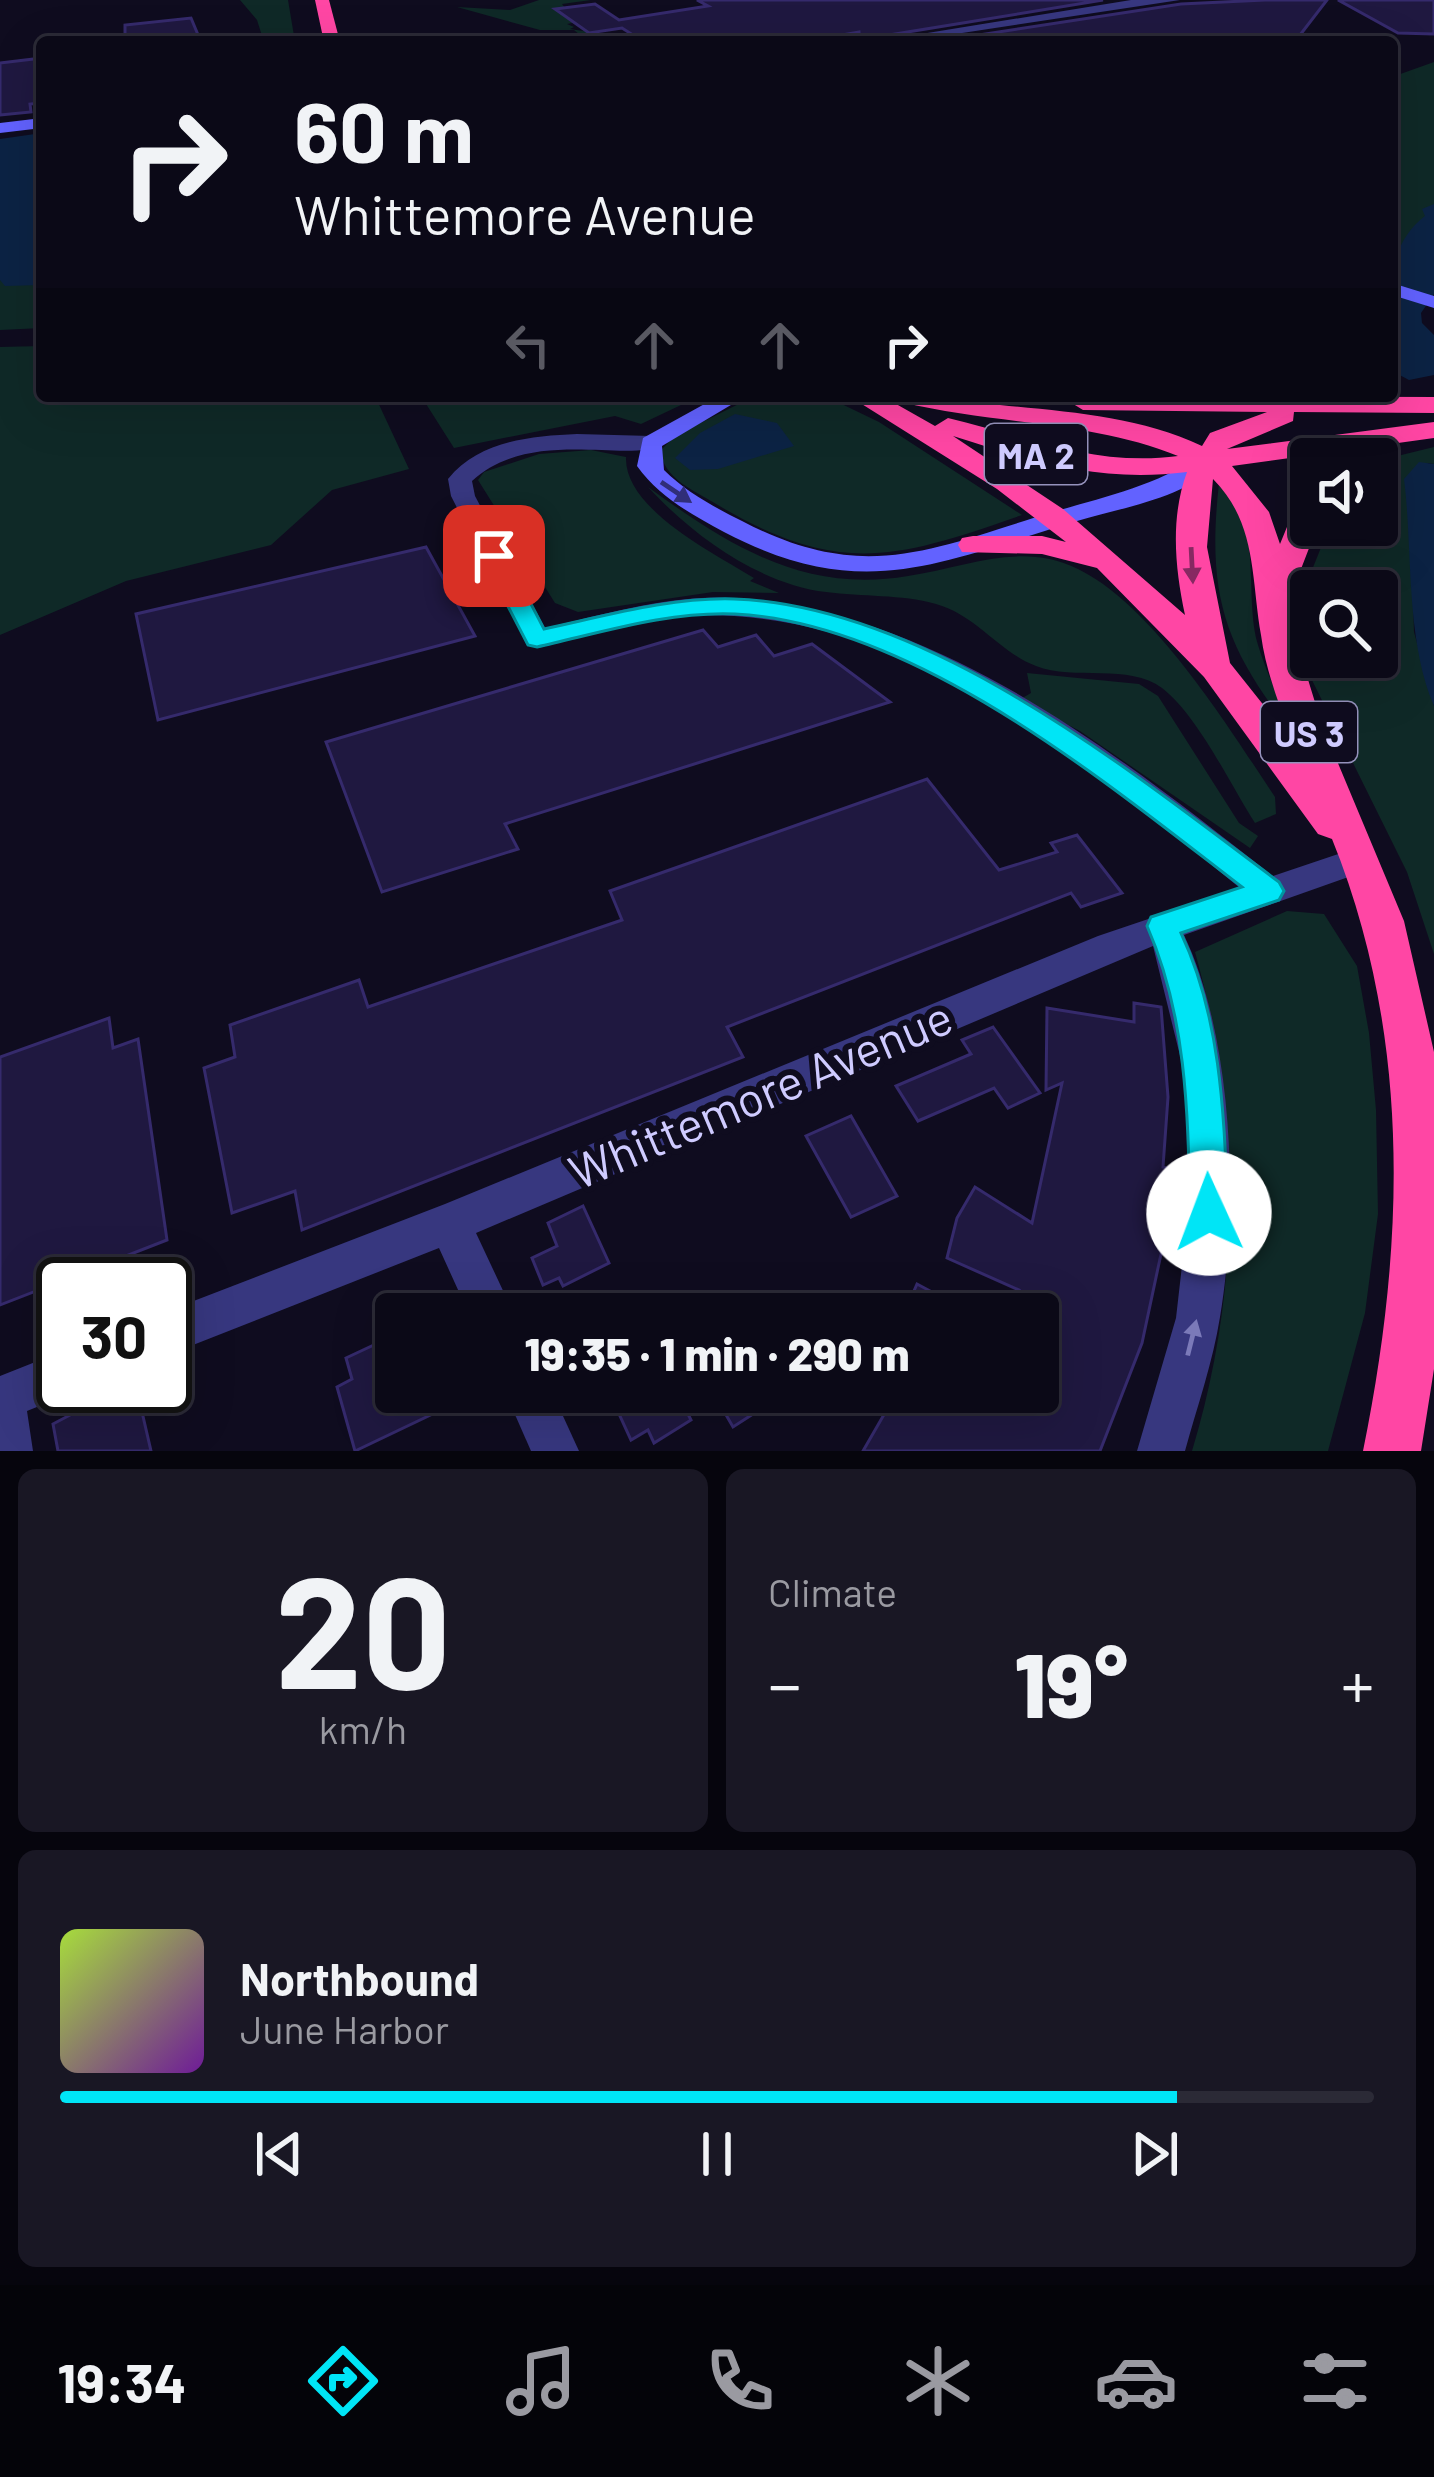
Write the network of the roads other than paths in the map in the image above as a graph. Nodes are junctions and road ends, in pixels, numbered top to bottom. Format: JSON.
{"nodes":[{"id":1,"x":305,"y":0,"type":"edge"},
{"id":2,"x":322,"y":0,"type":"edge"},
{"id":3,"x":1174,"y":0,"type":"edge"},
{"id":4,"x":312,"y":36,"type":"edge"},
{"id":5,"x":331,"y":36,"type":"edge"},
{"id":6,"x":916,"y":36,"type":"edge"},
{"id":7,"x":36,"y":124,"type":"edge"},
{"id":8,"x":0,"y":128,"type":"edge"},
{"id":9,"x":1398,"y":291,"type":"edge"},
{"id":10,"x":1434,"y":302,"type":"edge"},
{"id":11,"x":724,"y":402,"type":"edge"},
{"id":12,"x":873,"y":402,"type":"edge"},
{"id":13,"x":879,"y":402,"type":"edge"},
{"id":14,"x":934,"y":402,"type":"edge"},
{"id":15,"x":1003,"y":402,"type":"edge"},
{"id":16,"x":1328,"y":404,"type":"junction"},
{"id":17,"x":1434,"y":405,"type":"edge"},
{"id":18,"x":1434,"y":430,"type":"edge"},
{"id":19,"x":1376,"y":436,"type":"junction"},
{"id":20,"x":1373,"y":438,"type":"edge"},
{"id":21,"x":651,"y":443,"type":"junction"},
{"id":22,"x":1208,"y":461,"type":"junction"},
{"id":23,"x":1058,"y":518,"type":"junction"},
{"id":24,"x":973,"y":545,"type":"junction"},
{"id":25,"x":1295,"y":546,"type":"edge"},
{"id":26,"x":1112,"y":562,"type":"junction"},
{"id":27,"x":1273,"y":601,"type":"junction"},
{"id":28,"x":1216,"y":669,"type":"junction"},
{"id":29,"x":1359,"y":860,"type":"junction"},
{"id":30,"x":1268,"y":891,"type":"junction"},
{"id":31,"x":1162,"y":926,"type":"junction"},
{"id":32,"x":449,"y":1223,"type":"junction"},
{"id":33,"x":482,"y":1293,"type":"edge"},
{"id":34,"x":192,"y":1323,"type":"edge"},
{"id":35,"x":36,"y":1384,"type":"edge"},
{"id":36,"x":1,"y":1398,"type":"edge"},
{"id":37,"x":538,"y":1413,"type":"edge"},
{"id":38,"x":9,"y":1451,"type":"edge"},
{"id":39,"x":556,"y":1451,"type":"edge"},
{"id":40,"x":1161,"y":1451,"type":"edge"},
{"id":41,"x":1392,"y":1451,"type":"edge"}],
"edges":[{"from":1,"to":4,"type":"highway"},
{"from":2,"to":5,"type":"highway"},
{"from":3,"to":6,"type":"street"},
{"from":7,"to":8,"type":"main road"},
{"from":9,"to":10,"type":"main road"},
{"from":11,"to":21,"type":"main road"},
{"from":12,"to":23,"type":"highway","number":"US 3"},
{"from":13,"to":22,"type":"highway","number":"MA 2"},
{"from":14,"to":22,"type":"highway","number":"US 3"},
{"from":15,"to":16,"type":"highway","number":"MA 2"},
{"from":16,"to":17,"type":"highway","number":"MA 2"},
{"from":16,"to":22,"type":"highway"},
{"from":18,"to":19,"type":"highway","number":"MA 2"},
{"from":19,"to":20,"type":"highway"},
{"from":19,"to":22,"type":"highway","number":"MA 2"},
{"from":21,"to":24,"type":"main road","one_way":true},
{"from":21,"to":30,"type":"street"},
{"from":22,"to":23,"type":"main road"},
{"from":22,"to":27,"type":"highway","number":"US 3"},
{"from":22,"to":28,"type":"highway","one_way":true},
{"from":23,"to":24,"type":"main road"},
{"from":23,"to":26,"type":"highway","number":"US 3"},
{"from":24,"to":26,"type":"highway"},
{"from":25,"to":27,"type":"highway"},
{"from":26,"to":28,"type":"highway","number":"US 3"},
{"from":27,"to":29,"type":"highway","number":"US 3"},
{"from":28,"to":29,"type":"highway","number":"US 3"},
{"from":29,"to":30,"type":"street","name":"Whittemore Avenue"},
{"from":29,"to":41,"type":"highway","number":"US 3"},
{"from":30,"to":31,"type":"street","name":"Whittemore Avenue"},
{"from":31,"to":32,"type":"street","name":"Whittemore Avenue"},
{"from":40,"to":31,"type":"street","one_way":true},
{"from":32,"to":33,"type":"street"},
{"from":32,"to":34,"type":"street","name":"Whittemore Avenue"},
{"from":35,"to":36,"type":"street"},
{"from":36,"to":38,"type":"street"},
{"from":37,"to":39,"type":"street"}]}
